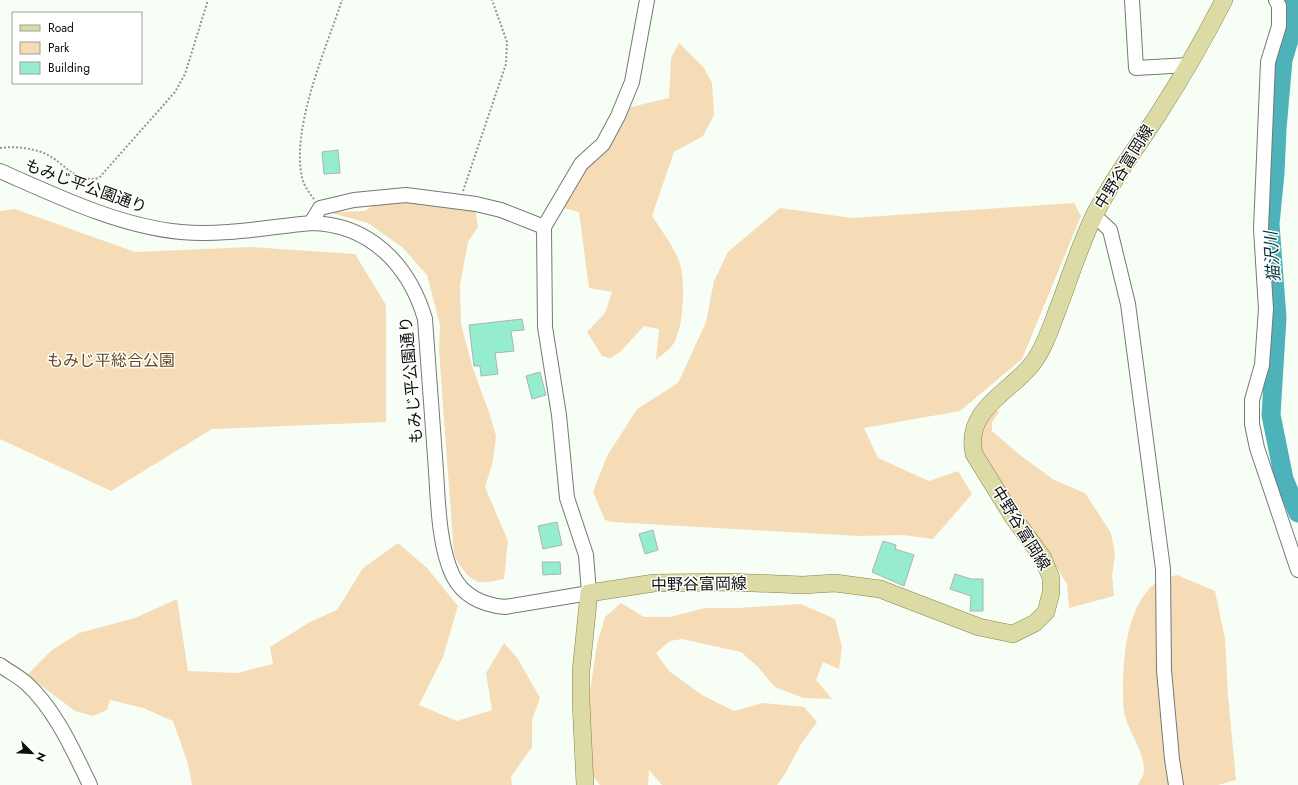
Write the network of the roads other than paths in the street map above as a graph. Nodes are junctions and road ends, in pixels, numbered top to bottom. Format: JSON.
{"nodes":[{"id":1,"x":647,"y":0,"type":"edge"},
{"id":2,"x":1132,"y":0,"type":"edge"},
{"id":3,"x":1224,"y":0,"type":"edge"},
{"id":4,"x":1276,"y":0,"type":"edge"},
{"id":5,"x":1189,"y":66,"type":"junction"},
{"id":6,"x":0,"y":172,"type":"edge"},
{"id":7,"x":1094,"y":215,"type":"junction"},
{"id":8,"x":311,"y":223,"type":"junction"},
{"id":9,"x":544,"y":226,"type":"junction"},
{"id":10,"x":1298,"y":570,"type":"edge"},
{"id":11,"x":590,"y":593,"type":"junction"},
{"id":12,"x":0,"y":665,"type":"edge"},
{"id":13,"x":90,"y":785,"type":"edge"},
{"id":14,"x":585,"y":785,"type":"edge"},
{"id":15,"x":1176,"y":785,"type":"edge"}],
"edges":[{"from":1,"to":9,"type":"street"},
{"from":2,"to":5,"type":"street"},
{"from":3,"to":5,"type":"main road","name":"中野谷富岡線"},
{"from":4,"to":10,"type":"street"},
{"from":5,"to":7,"type":"main road","name":"中野谷富岡線"},
{"from":6,"to":8,"type":"street","name":"もみじ平公園通り"},
{"from":7,"to":11,"type":"main road","name":"中野谷富岡線"},
{"from":7,"to":15,"type":"street"},
{"from":8,"to":9,"type":"street"},
{"from":8,"to":11,"type":"street","name":"もみじ平公園通り"},
{"from":9,"to":11,"type":"street"},
{"from":11,"to":14,"type":"main road"},
{"from":12,"to":13,"type":"street"}]}
